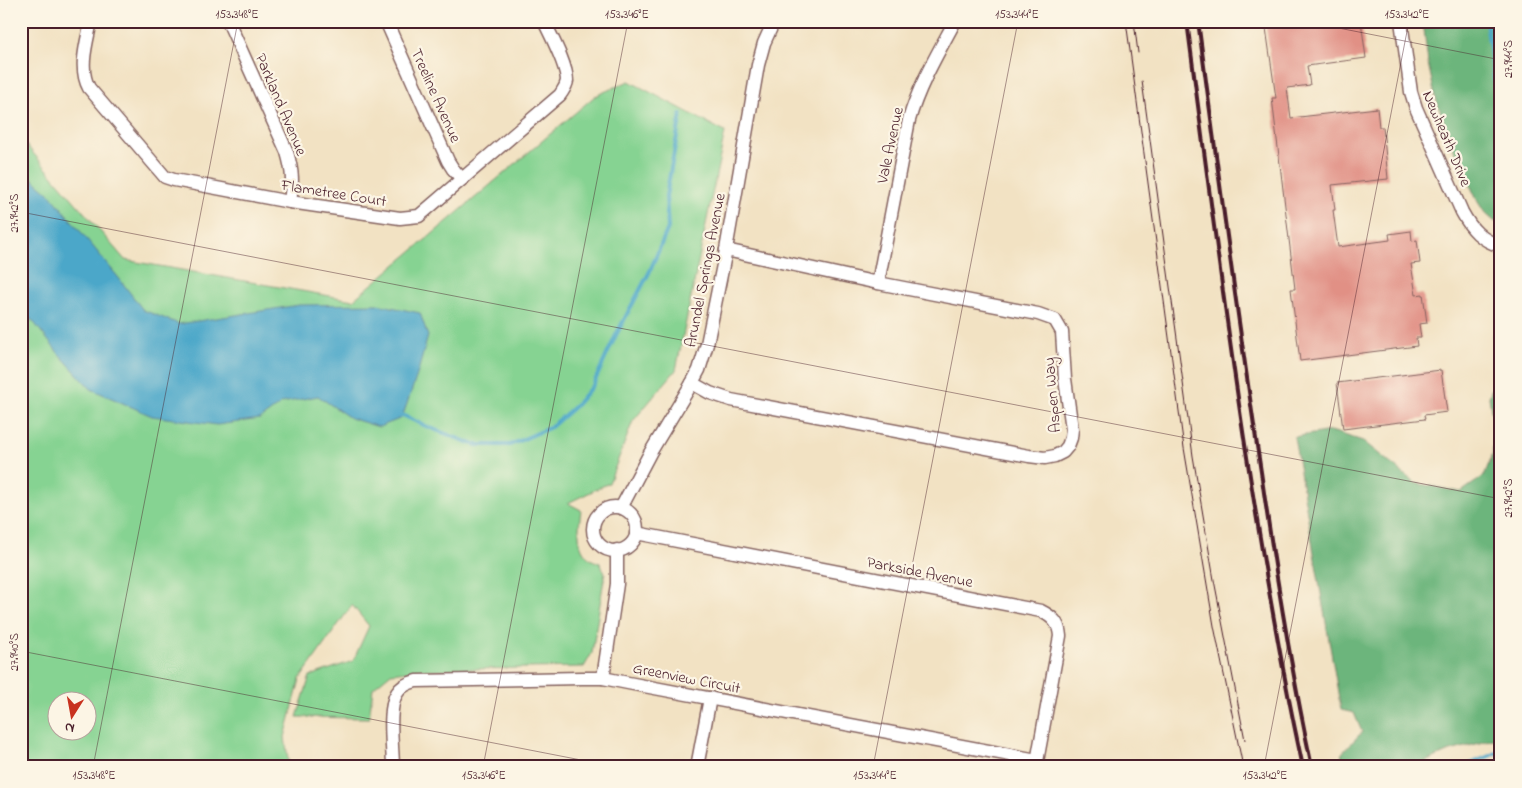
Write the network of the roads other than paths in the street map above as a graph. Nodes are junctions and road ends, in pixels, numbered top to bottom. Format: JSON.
{"nodes":[{"id":1,"x":91,"y":21,"type":"edge"},
{"id":2,"x":228,"y":21,"type":"edge"},
{"id":3,"x":386,"y":21,"type":"edge"},
{"id":4,"x":544,"y":21,"type":"edge"},
{"id":5,"x":774,"y":21,"type":"edge"},
{"id":6,"x":955,"y":21,"type":"edge"},
{"id":7,"x":1401,"y":21,"type":"edge"},
{"id":8,"x":462,"y":178,"type":"junction"},
{"id":9,"x":290,"y":202,"type":"junction"},
{"id":10,"x":1501,"y":246,"type":"edge"},
{"id":11,"x":726,"y":250,"type":"junction"},
{"id":12,"x":878,"y":283,"type":"junction"},
{"id":13,"x":692,"y":383,"type":"junction"},
{"id":14,"x":621,"y":508,"type":"junction"},
{"id":15,"x":636,"y":533,"type":"junction"},
{"id":16,"x":617,"y":550,"type":"junction"},
{"id":17,"x":603,"y":678,"type":"junction"},
{"id":18,"x":710,"y":698,"type":"junction"},
{"id":19,"x":1037,"y":763,"type":"edge"},
{"id":20,"x":393,"y":767,"type":"edge"},
{"id":21,"x":697,"y":767,"type":"edge"}],
"edges":[{"from":1,"to":9,"type":"street","name":"Flametree Court"},
{"from":2,"to":9,"type":"street","name":"Parkland Avenue"},
{"from":3,"to":8,"type":"street","name":"Treeline Avenue"},
{"from":4,"to":8,"type":"street","name":"Flametree Court"},
{"from":5,"to":11,"type":"street","name":"Arundel Springs Avenue"},
{"from":6,"to":12,"type":"street","name":"Vale Avenue"},
{"from":7,"to":10,"type":"street","name":"Newheath Drive"},
{"from":8,"to":9,"type":"street","name":"Flametree Court"},
{"from":11,"to":12,"type":"street","name":"Aspen Way"},
{"from":11,"to":13,"type":"street","name":"Arundel Springs Avenue"},
{"from":12,"to":13,"type":"street","name":"Aspen Way"},
{"from":13,"to":14,"type":"street","name":"Arundel Springs Avenue"},
{"from":14,"to":15,"type":"street"},
{"from":14,"to":16,"type":"street"},
{"from":15,"to":16,"type":"street"},
{"from":15,"to":19,"type":"street","name":"Parkside Avenue"},
{"from":16,"to":17,"type":"street"},
{"from":17,"to":18,"type":"street","name":"Greenview Circuit"},
{"from":17,"to":20,"type":"street","name":"Greenview Circuit"},
{"from":18,"to":19,"type":"street","name":"Greenview Circuit"},
{"from":18,"to":21,"type":"street"}]}
